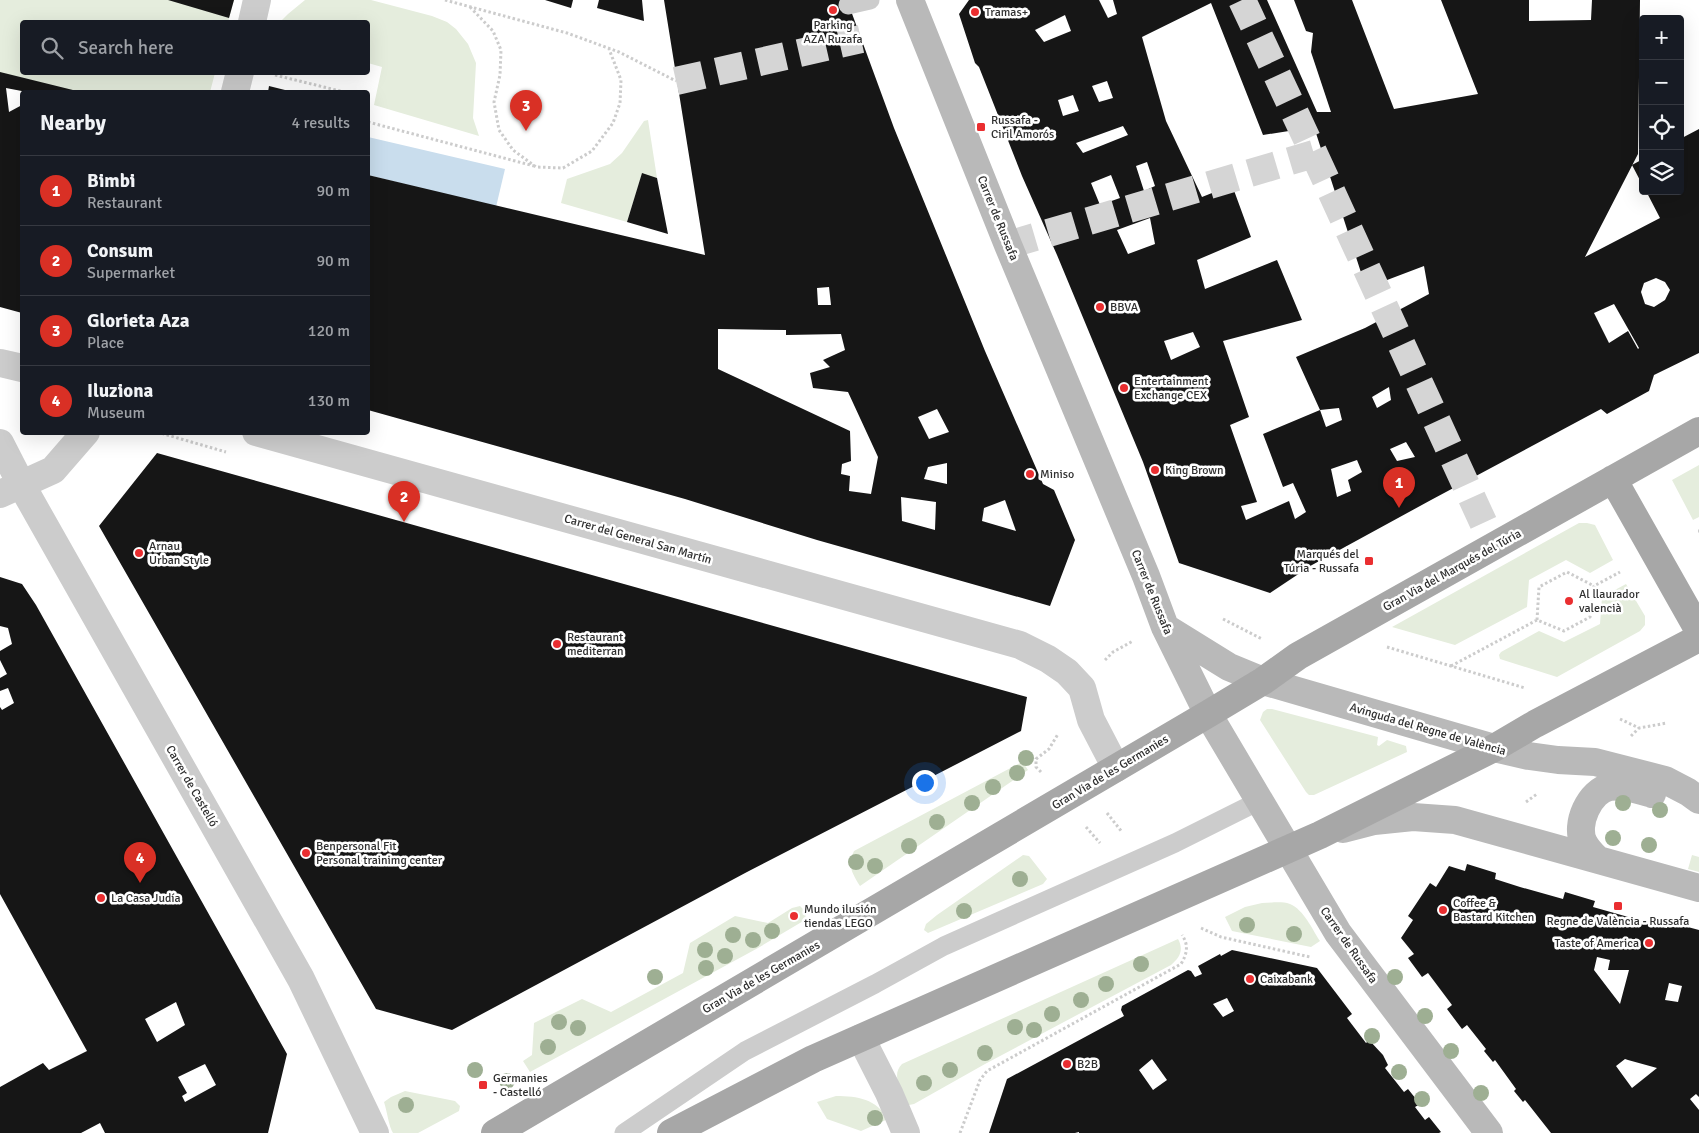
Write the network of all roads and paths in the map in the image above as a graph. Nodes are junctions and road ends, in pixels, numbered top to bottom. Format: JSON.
{"nodes":[{"id":1,"x":256,"y":0,"type":"edge"},
{"id":2,"x":446,"y":0,"type":"edge"},
{"id":3,"x":870,"y":0,"type":"edge"},
{"id":4,"x":910,"y":0,"type":"edge"},
{"id":5,"x":848,"y":5,"type":"dead end"},
{"id":6,"x":470,"y":7,"type":"junction"},
{"id":7,"x":252,"y":20,"type":"edge"},
{"id":8,"x":609,"y":49,"type":"junction"},
{"id":9,"x":239,"y":75,"type":"edge"},
{"id":10,"x":274,"y":75,"type":"dead end"},
{"id":11,"x":676,"y":81,"type":"tunnel mouth"},
{"id":12,"x":236,"y":90,"type":"edge"},
{"id":13,"x":336,"y":90,"type":"edge"},
{"id":14,"x":370,"y":123,"type":"edge"},
{"id":15,"x":536,"y":166,"type":"junction"},
{"id":16,"x":0,"y":362,"type":"edge"},
{"id":17,"x":20,"y":367,"type":"edge"},
{"id":18,"x":1699,"y":431,"type":"edge"},
{"id":19,"x":83,"y":435,"type":"edge"},
{"id":20,"x":267,"y":435,"type":"edge"},
{"id":21,"x":0,"y":443,"type":"edge"},
{"id":22,"x":1613,"y":479,"type":"junction"},
{"id":23,"x":10,"y":489,"type":"edge"},
{"id":24,"x":1620,"y":572,"type":"dead end"},
{"id":25,"x":1594,"y":586,"type":"junction"},
{"id":26,"x":1537,"y":620,"type":"junction"},
{"id":27,"x":1165,"y":627,"type":"junction"},
{"id":28,"x":1699,"y":631,"type":"edge"},
{"id":29,"x":1699,"y":638,"type":"edge"},
{"id":30,"x":1385,"y":646,"type":"dead end"},
{"id":31,"x":1451,"y":666,"type":"junction"},
{"id":32,"x":1263,"y":681,"type":"junction"},
{"id":33,"x":1082,"y":688,"type":"junction"},
{"id":34,"x":1532,"y":690,"type":"dead end"},
{"id":35,"x":1208,"y":714,"type":"junction"},
{"id":36,"x":1619,"y":719,"type":"dead end"},
{"id":37,"x":1667,"y":723,"type":"dead end"},
{"id":38,"x":1494,"y":748,"type":"junction"},
{"id":39,"x":1116,"y":768,"type":"junction"},
{"id":40,"x":1699,"y":800,"type":"edge"},
{"id":41,"x":1259,"y":801,"type":"junction"},
{"id":42,"x":1699,"y":808,"type":"edge"},
{"id":43,"x":1107,"y":813,"type":"dead end"},
{"id":44,"x":1086,"y":826,"type":"dead end"},
{"id":45,"x":1320,"y":834,"type":"junction"},
{"id":46,"x":1126,"y":836,"type":"dead end"},
{"id":47,"x":1104,"y":847,"type":"dead end"},
{"id":48,"x":1287,"y":849,"type":"junction"},
{"id":49,"x":1596,"y":858,"type":"junction"},
{"id":50,"x":1699,"y":888,"type":"edge"},
{"id":51,"x":1200,"y":927,"type":"dead end"},
{"id":52,"x":1182,"y":935,"type":"dead end"},
{"id":53,"x":1316,"y":958,"type":"dead end"},
{"id":54,"x":862,"y":1038,"type":"junction"},
{"id":55,"x":375,"y":1133,"type":"edge"},
{"id":56,"x":495,"y":1133,"type":"edge"},
{"id":57,"x":624,"y":1133,"type":"edge"},
{"id":58,"x":671,"y":1133,"type":"edge"},
{"id":59,"x":906,"y":1133,"type":"edge"},
{"id":60,"x":960,"y":1133,"type":"edge"},
{"id":61,"x":1489,"y":1133,"type":"edge"}],
"edges":[{"from":1,"to":7,"type":"street"},
{"from":2,"to":6,"type":"path"},
{"from":3,"to":5,"type":"lane"},
{"from":4,"to":27,"type":"street","name":"Carrer de Russafa"},
{"from":6,"to":8,"type":"path"},
{"from":6,"to":15,"type":"path"},
{"from":8,"to":11,"type":"path"},
{"from":8,"to":15,"type":"path"},
{"from":9,"to":12,"type":"street"},
{"from":10,"to":13,"type":"path"},
{"from":14,"to":15,"type":"path"},
{"from":16,"to":17,"type":"street"},
{"from":18,"to":22,"type":"main road","name":"Gran Via del Marqués del Túria"},
{"from":19,"to":23,"type":"street"},
{"from":20,"to":33,"type":"street","name":"Carrer del General San Martín"},
{"from":21,"to":23,"type":"street","name":"Carrer de Castelló"},
{"from":22,"to":28,"type":"main road"},
{"from":22,"to":32,"type":"main road","name":"Gran Via del Marqués del Túria"},
{"from":23,"to":55,"type":"street","name":"Carrer de Castelló"},
{"from":24,"to":25,"type":"path"},
{"from":25,"to":26,"type":"path"},
{"from":25,"to":26,"type":"path"},
{"from":26,"to":31,"type":"path"},
{"from":27,"to":32,"type":"street","name":"Avinguda del Regne de València"},
{"from":27,"to":33,"type":"path"},
{"from":27,"to":35,"type":"street","name":"Carrer de Russafa"},
{"from":29,"to":38,"type":"main road"},
{"from":30,"to":31,"type":"path"},
{"from":31,"to":34,"type":"path"},
{"from":32,"to":35,"type":"main road","name":"Gran Via del Marqués del Túria"},
{"from":32,"to":38,"type":"street","name":"Avinguda del Regne de València"},
{"from":33,"to":39,"type":"street"},
{"from":35,"to":39,"type":"main road","name":"Gran Via de les Germanies"},
{"from":35,"to":41,"type":"street","name":"Carrer de Russafa"},
{"from":36,"to":37,"type":"path"},
{"from":38,"to":40,"type":"street","name":"Avinguda del Regne de València"},
{"from":38,"to":45,"type":"main road"},
{"from":39,"to":56,"type":"main road","name":"Gran Via de les Germanies"},
{"from":41,"to":48,"type":"street","name":"Carrer de Russafa"},
{"from":41,"to":57,"type":"lane"},
{"from":42,"to":49,"type":"street"},
{"from":43,"to":46,"type":"path"},
{"from":44,"to":47,"type":"path"},
{"from":45,"to":48,"type":"main road"},
{"from":45,"to":49,"type":"street"},
{"from":48,"to":54,"type":"main road"},
{"from":48,"to":61,"type":"street","name":"Carrer de Russafa"},
{"from":49,"to":50,"type":"street"},
{"from":51,"to":53,"type":"path"},
{"from":52,"to":60,"type":"path"},
{"from":54,"to":58,"type":"main road"},
{"from":54,"to":59,"type":"street"}]}
